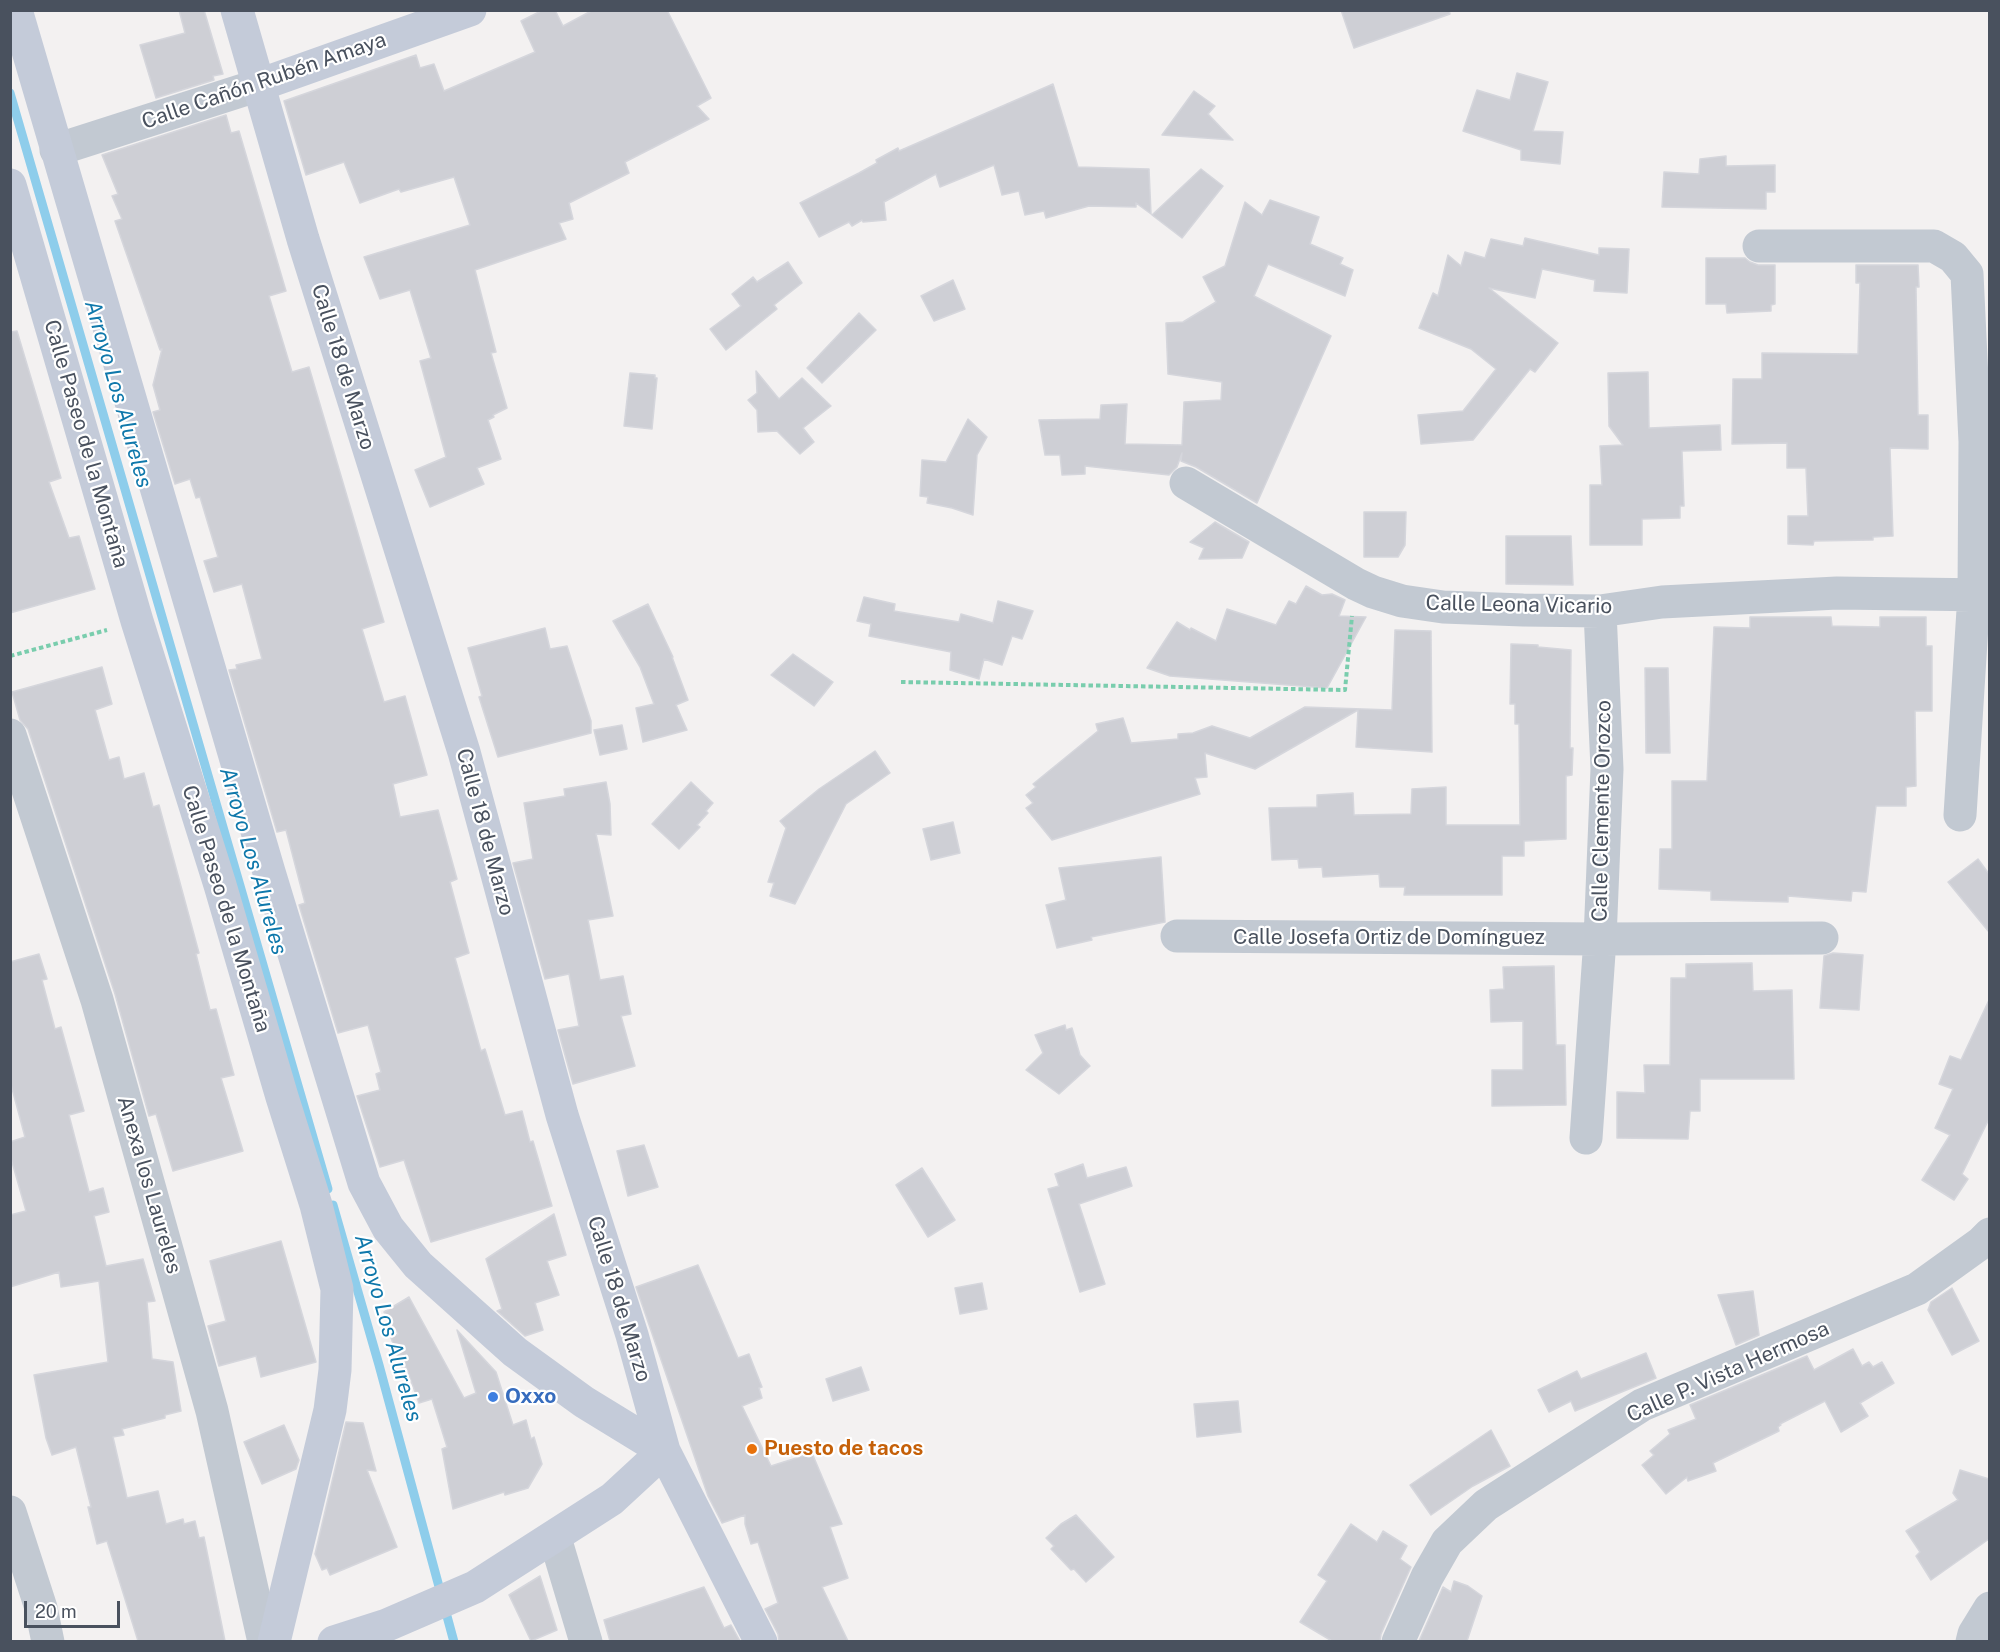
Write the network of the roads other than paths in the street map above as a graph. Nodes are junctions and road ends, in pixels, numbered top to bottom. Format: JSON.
{"nodes":[{"id":1,"x":16,"y":10,"type":"edge"},
{"id":2,"x":237,"y":10,"type":"edge"},
{"id":3,"x":471,"y":10,"type":"edge"},
{"id":4,"x":259,"y":85,"type":"junction"},
{"id":5,"x":56,"y":150,"type":"junction"},
{"id":6,"x":10,"y":185,"type":"edge"},
{"id":7,"x":1759,"y":246,"type":"dead end"},
{"id":8,"x":1186,"y":483,"type":"dead end"},
{"id":9,"x":1982,"y":595,"type":"edge"},
{"id":10,"x":1600,"y":611,"type":"junction"},
{"id":11,"x":10,"y":735,"type":"edge"},
{"id":12,"x":1960,"y":815,"type":"dead end"},
{"id":13,"x":1177,"y":936,"type":"dead end"},
{"id":14,"x":1600,"y":939,"type":"junction"},
{"id":15,"x":1822,"y":939,"type":"dead end"},
{"id":16,"x":1586,"y":1138,"type":"dead end"},
{"id":17,"x":1989,"y":1234,"type":"edge"},
{"id":18,"x":664,"y":1451,"type":"junction"},
{"id":19,"x":10,"y":1512,"type":"edge"},
{"id":20,"x":555,"y":1538,"type":"junction"},
{"id":21,"x":1989,"y":1608,"type":"edge"},
{"id":22,"x":48,"y":1641,"type":"edge"},
{"id":23,"x":264,"y":1641,"type":"edge"},
{"id":24,"x":274,"y":1641,"type":"edge"},
{"id":25,"x":334,"y":1641,"type":"edge"},
{"id":26,"x":586,"y":1641,"type":"edge"},
{"id":27,"x":761,"y":1641,"type":"edge"},
{"id":28,"x":1398,"y":1641,"type":"edge"},
{"id":29,"x":1972,"y":1641,"type":"edge"}],
"edges":[{"from":1,"to":5,"type":"main road"},
{"from":2,"to":4,"type":"main road","name":"Calle 18 de Marzo"},
{"from":3,"to":4,"type":"main road","name":"Calle Cañón Rubén Amaya"},
{"from":4,"to":5,"type":"street","name":"Calle Cañón Rubén Amaya"},
{"from":4,"to":18,"type":"main road","name":"Calle 18 de Marzo"},
{"from":5,"to":18,"type":"main road"},
{"from":6,"to":24,"type":"main road","name":"Calle Paseo de la Montaña"},
{"from":7,"to":9,"type":"street"},
{"from":8,"to":10,"type":"street","name":"Calle Leona Vicario"},
{"from":9,"to":10,"type":"street","name":"Calle Leona Vicario"},
{"from":9,"to":12,"type":"street"},
{"from":10,"to":14,"type":"street","name":"Calle Clemente Orozco"},
{"from":11,"to":23,"type":"street","name":"Anexa los Laureles"},
{"from":13,"to":14,"type":"street","name":"Calle Josefa Ortiz de Domínguez"},
{"from":14,"to":15,"type":"street","name":"Calle Josefa Ortiz de Domínguez"},
{"from":14,"to":16,"type":"street","name":"Calle Clemente Orozco"},
{"from":17,"to":28,"type":"street","name":"Calle P. Vista Hermosa"},
{"from":18,"to":20,"type":"main road"},
{"from":18,"to":27,"type":"main road","name":"Calle 18 de Marzo"},
{"from":19,"to":22,"type":"street"},
{"from":20,"to":25,"type":"main road"},
{"from":20,"to":26,"type":"street"},
{"from":21,"to":29,"type":"street"}]}
